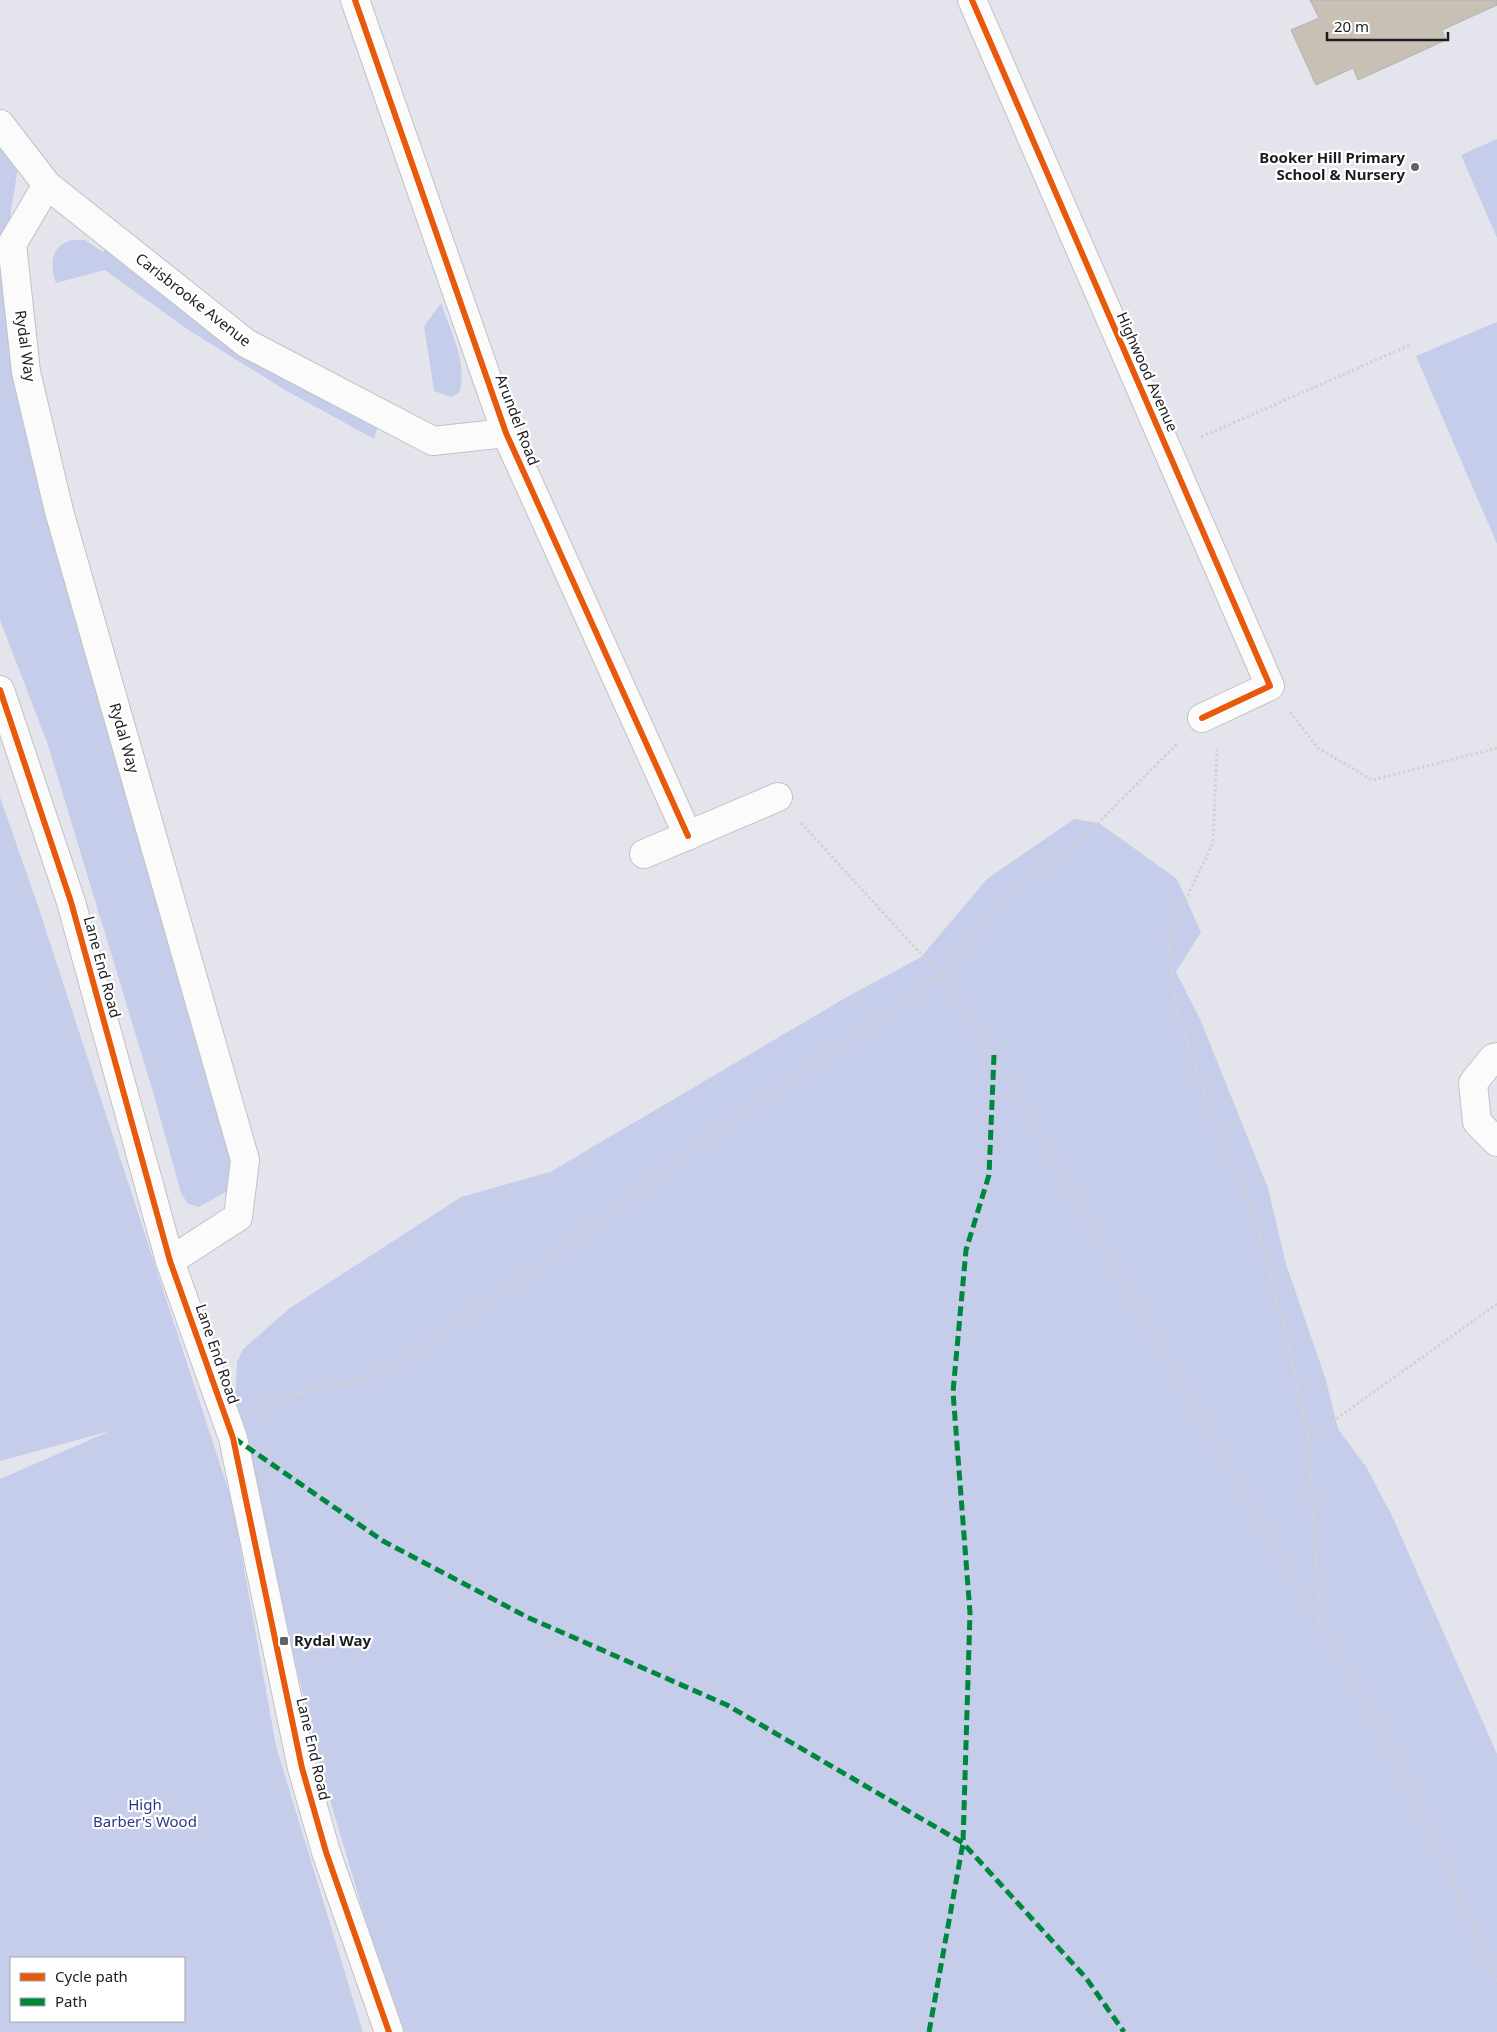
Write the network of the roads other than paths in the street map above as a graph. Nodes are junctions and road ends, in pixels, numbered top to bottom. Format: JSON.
{"nodes":[{"id":1,"x":356,"y":0,"type":"edge"},
{"id":2,"x":972,"y":0,"type":"edge"},
{"id":3,"x":0,"y":124,"type":"edge"},
{"id":4,"x":47,"y":185,"type":"junction"},
{"id":5,"x":506,"y":433,"type":"junction"},
{"id":6,"x":0,"y":690,"type":"edge"},
{"id":7,"x":1202,"y":718,"type":"road end"},
{"id":8,"x":778,"y":797,"type":"road end"},
{"id":9,"x":688,"y":836,"type":"junction"},
{"id":10,"x":644,"y":854,"type":"dead end"},
{"id":11,"x":1497,"y":1057,"type":"edge"},
{"id":12,"x":1497,"y":1142,"type":"edge"},
{"id":13,"x":170,"y":1261,"type":"junction"},
{"id":14,"x":389,"y":2032,"type":"edge"}],
"edges":[{"from":1,"to":5,"type":"street","name":"Arundel Road"},
{"from":2,"to":7,"type":"street","name":"Highwood Avenue"},
{"from":3,"to":4,"type":"street","name":"Carisbrooke Avenue"},
{"from":4,"to":5,"type":"street","name":"Carisbrooke Avenue"},
{"from":4,"to":13,"type":"street","name":"Rydal Way"},
{"from":5,"to":9,"type":"street","name":"Arundel Road"},
{"from":6,"to":13,"type":"street","name":"Lane End Road"},
{"from":8,"to":9,"type":"street"},
{"from":9,"to":10,"type":"street"},
{"from":11,"to":12,"type":"street"},
{"from":13,"to":14,"type":"street","name":"Lane End Road"}]}
